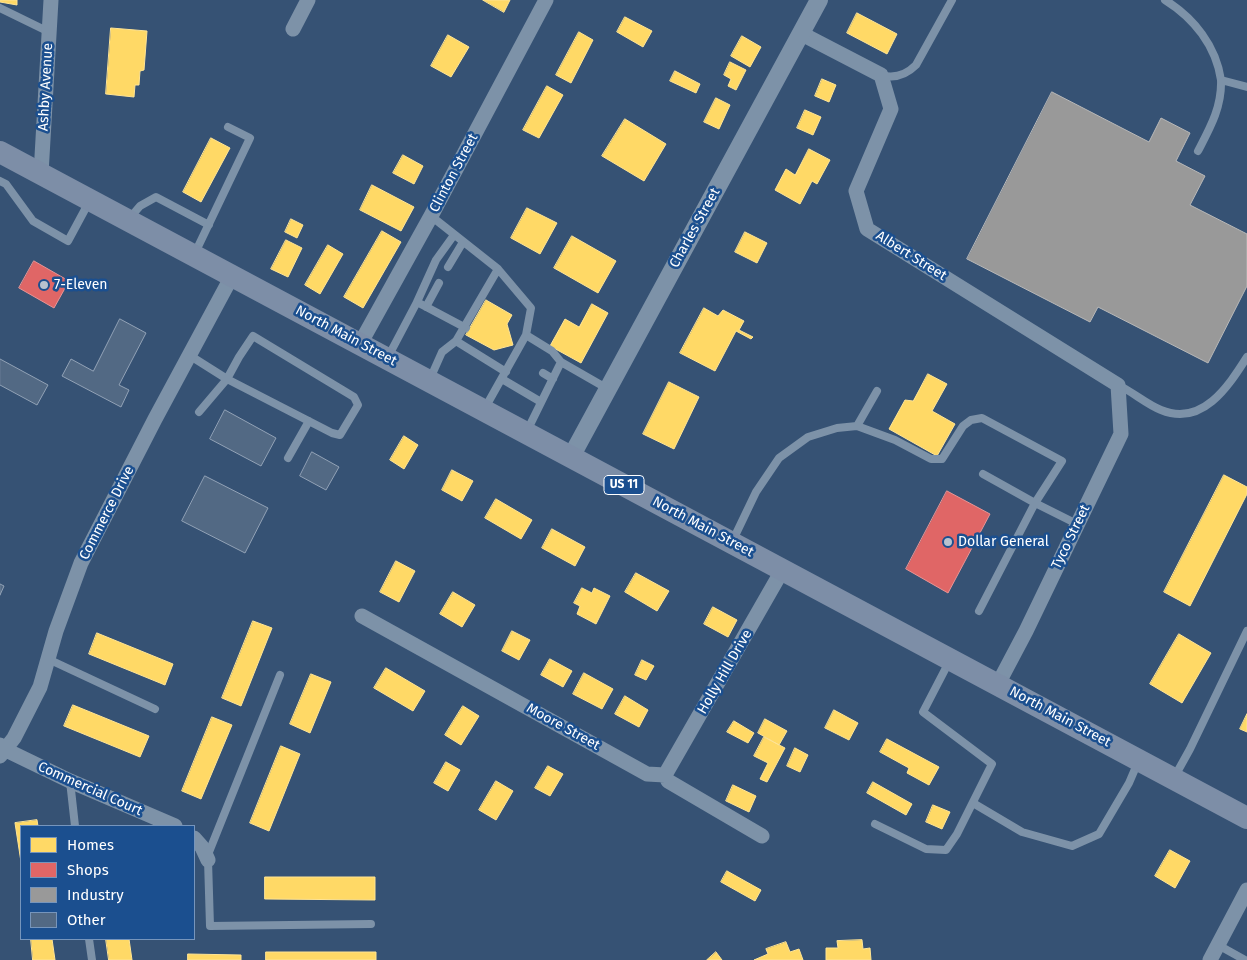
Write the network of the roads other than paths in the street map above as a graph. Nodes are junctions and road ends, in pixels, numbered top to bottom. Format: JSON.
{"nodes":[{"id":1,"x":51,"y":0,"type":"edge"},
{"id":2,"x":308,"y":0,"type":"edge"},
{"id":3,"x":546,"y":0,"type":"edge"},
{"id":4,"x":819,"y":0,"type":"edge"},
{"id":5,"x":952,"y":0,"type":"edge"},
{"id":6,"x":1165,"y":0,"type":"edge"},
{"id":7,"x":0,"y":8,"type":"edge"},
{"id":8,"x":293,"y":29,"type":"dead end"},
{"id":9,"x":49,"y":32,"type":"junction"},
{"id":10,"x":802,"y":34,"type":"junction"},
{"id":11,"x":881,"y":75,"type":"junction"},
{"id":12,"x":1221,"y":80,"type":"junction"},
{"id":13,"x":1247,"y":87,"type":"edge"},
{"id":14,"x":228,"y":127,"type":"dead end"},
{"id":15,"x":1198,"y":151,"type":"dead end"},
{"id":16,"x":0,"y":152,"type":"edge"},
{"id":17,"x":41,"y":174,"type":"junction"},
{"id":18,"x":0,"y":181,"type":"edge"},
{"id":19,"x":90,"y":200,"type":"junction"},
{"id":20,"x":431,"y":216,"type":"junction"},
{"id":21,"x":127,"y":220,"type":"junction"},
{"id":22,"x":209,"y":225,"type":"junction"},
{"id":23,"x":454,"y":234,"type":"junction"},
{"id":24,"x":463,"y":242,"type":"junction"},
{"id":25,"x":194,"y":255,"type":"junction"},
{"id":26,"x":448,"y":267,"type":"dead end"},
{"id":27,"x":498,"y":269,"type":"junction"},
{"id":28,"x":232,"y":276,"type":"junction"},
{"id":29,"x":439,"y":283,"type":"dead end"},
{"id":30,"x":416,"y":302,"type":"junction"},
{"id":31,"x":426,"y":307,"type":"junction"},
{"id":32,"x":466,"y":328,"type":"junction"},
{"id":33,"x":526,"y":336,"type":"junction"},
{"id":34,"x":456,"y":341,"type":"junction"},
{"id":35,"x":360,"y":344,"type":"junction"},
{"id":36,"x":189,"y":355,"type":"junction"},
{"id":37,"x":1247,"y":357,"type":"edge"},
{"id":38,"x":388,"y":359,"type":"junction"},
{"id":39,"x":561,"y":362,"type":"junction"},
{"id":40,"x":543,"y":373,"type":"dead end"},
{"id":41,"x":504,"y":375,"type":"junction"},
{"id":42,"x":227,"y":378,"type":"junction"},
{"id":43,"x":553,"y":379,"type":"junction"},
{"id":44,"x":429,"y":380,"type":"junction"},
{"id":45,"x":1118,"y":384,"type":"junction"},
{"id":46,"x":608,"y":389,"type":"junction"},
{"id":47,"x":877,"y":391,"type":"dead end"},
{"id":48,"x":541,"y":402,"type":"junction"},
{"id":49,"x":484,"y":410,"type":"junction"},
{"id":50,"x":199,"y":412,"type":"dead end"},
{"id":51,"x":309,"y":421,"type":"junction"},
{"id":52,"x":857,"y":426,"type":"junction"},
{"id":53,"x":526,"y":433,"type":"junction"},
{"id":54,"x":572,"y":457,"type":"junction"},
{"id":55,"x":288,"y":458,"type":"dead end"},
{"id":56,"x":983,"y":474,"type":"dead end"},
{"id":57,"x":1035,"y":504,"type":"junction"},
{"id":58,"x":1077,"y":524,"type":"junction"},
{"id":59,"x":733,"y":542,"type":"junction"},
{"id":60,"x":783,"y":569,"type":"junction"},
{"id":61,"x":979,"y":611,"type":"dead end"},
{"id":62,"x":362,"y":616,"type":"dead end"},
{"id":63,"x":1247,"y":631,"type":"edge"},
{"id":64,"x":48,"y":659,"type":"junction"},
{"id":65,"x":951,"y":659,"type":"junction"},
{"id":66,"x":280,"y":675,"type":"dead end"},
{"id":67,"x":998,"y":684,"type":"junction"},
{"id":68,"x":155,"y":709,"type":"dead end"},
{"id":69,"x":2,"y":750,"type":"edge"},
{"id":70,"x":1139,"y":760,"type":"junction"},
{"id":71,"x":665,"y":775,"type":"junction"},
{"id":72,"x":1174,"y":778,"type":"junction"},
{"id":73,"x":70,"y":781,"type":"junction"},
{"id":74,"x":973,"y":803,"type":"junction"},
{"id":75,"x":1247,"y":818,"type":"edge"},
{"id":76,"x":875,"y":824,"type":"dead end"},
{"id":77,"x":75,"y":825,"type":"edge"},
{"id":78,"x":173,"y":825,"type":"edge"},
{"id":79,"x":762,"y":836,"type":"dead end"},
{"id":80,"x":195,"y":839,"type":"edge"},
{"id":81,"x":208,"y":859,"type":"junction"},
{"id":82,"x":1247,"y":890,"type":"edge"},
{"id":83,"x":371,"y":924,"type":"dead end"},
{"id":84,"x":89,"y":940,"type":"edge"},
{"id":85,"x":1218,"y":944,"type":"junction"},
{"id":86,"x":92,"y":960,"type":"edge"},
{"id":87,"x":1210,"y":960,"type":"edge"},
{"id":88,"x":1245,"y":960,"type":"edge"}],
"edges":[{"from":1,"to":9,"type":"street","name":"Ashby Avenue"},
{"from":2,"to":8,"type":"street"},
{"from":3,"to":20,"type":"street","name":"Clinton Street"},
{"from":4,"to":10,"type":"street","name":"Charles Street"},
{"from":5,"to":11,"type":"lane"},
{"from":6,"to":12,"type":"lane"},
{"from":7,"to":9,"type":"lane"},
{"from":9,"to":17,"type":"street","name":"Ashby Avenue"},
{"from":10,"to":11,"type":"street"},
{"from":10,"to":46,"type":"street","name":"Charles Street"},
{"from":11,"to":45,"type":"street","name":"Albert Street"},
{"from":12,"to":13,"type":"lane"},
{"from":12,"to":15,"type":"lane"},
{"from":14,"to":22,"type":"lane"},
{"from":16,"to":17,"type":"main road","name":"North Main Street","number":"US 11"},
{"from":17,"to":19,"type":"main road","name":"North Main Street","number":"US 11"},
{"from":18,"to":19,"type":"lane"},
{"from":19,"to":21,"type":"main road","name":"North Main Street","number":"US 11"},
{"from":20,"to":23,"type":"lane"},
{"from":20,"to":35,"type":"street","name":"Clinton Street"},
{"from":21,"to":22,"type":"lane"},
{"from":21,"to":25,"type":"main road","name":"North Main Street","number":"US 11"},
{"from":22,"to":25,"type":"lane"},
{"from":23,"to":24,"type":"lane"},
{"from":23,"to":30,"type":"lane"},
{"from":24,"to":26,"type":"lane"},
{"from":24,"to":27,"type":"lane"},
{"from":25,"to":28,"type":"main road","name":"North Main Street","number":"US 11"},
{"from":27,"to":32,"type":"lane"},
{"from":27,"to":33,"type":"lane"},
{"from":28,"to":35,"type":"main road","name":"North Main Street","number":"US 11"},
{"from":28,"to":36,"type":"street","name":"Commerce Drive"},
{"from":29,"to":31,"type":"lane"},
{"from":30,"to":31,"type":"lane"},
{"from":30,"to":38,"type":"lane"},
{"from":31,"to":32,"type":"lane"},
{"from":32,"to":34,"type":"lane"},
{"from":33,"to":39,"type":"lane"},
{"from":33,"to":41,"type":"lane"},
{"from":34,"to":41,"type":"lane"},
{"from":34,"to":44,"type":"lane"},
{"from":35,"to":38,"type":"main road","name":"North Main Street","number":"US 11"},
{"from":36,"to":42,"type":"lane"},
{"from":36,"to":64,"type":"street","name":"Commerce Drive"},
{"from":37,"to":45,"type":"lane"},
{"from":38,"to":44,"type":"main road","name":"North Main Street","number":"US 11"},
{"from":39,"to":43,"type":"lane"},
{"from":39,"to":46,"type":"lane"},
{"from":40,"to":43,"type":"lane"},
{"from":41,"to":48,"type":"lane"},
{"from":41,"to":49,"type":"lane"},
{"from":42,"to":50,"type":"lane"},
{"from":42,"to":51,"type":"lane"},
{"from":42,"to":51,"type":"lane"},
{"from":43,"to":48,"type":"lane"},
{"from":44,"to":49,"type":"main road","name":"North Main Street","number":"US 11"},
{"from":45,"to":58,"type":"street","name":"Tyco Street"},
{"from":46,"to":54,"type":"street","name":"Charles Street"},
{"from":47,"to":52,"type":"lane"},
{"from":48,"to":53,"type":"lane"},
{"from":49,"to":53,"type":"main road","name":"North Main Street","number":"US 11"},
{"from":51,"to":55,"type":"lane"},
{"from":52,"to":57,"type":"lane"},
{"from":52,"to":59,"type":"lane"},
{"from":53,"to":54,"type":"main road","name":"North Main Street","number":"US 11"},
{"from":54,"to":59,"type":"main road","name":"North Main Street","number":"US 11"},
{"from":56,"to":57,"type":"lane"},
{"from":57,"to":58,"type":"lane"},
{"from":57,"to":61,"type":"lane"},
{"from":58,"to":67,"type":"street","name":"Tyco Street"},
{"from":59,"to":60,"type":"main road","name":"North Main Street","number":"US 11"},
{"from":60,"to":65,"type":"main road","name":"North Main Street","number":"US 11"},
{"from":60,"to":71,"type":"street","name":"Holly Hill Drive"},
{"from":62,"to":71,"type":"street","name":"Moore Street"},
{"from":63,"to":72,"type":"lane"},
{"from":64,"to":68,"type":"lane"},
{"from":64,"to":69,"type":"street","name":"Commerce Drive"},
{"from":65,"to":67,"type":"main road","name":"North Main Street","number":"US 11"},
{"from":65,"to":74,"type":"lane"},
{"from":66,"to":81,"type":"lane"},
{"from":67,"to":70,"type":"main road","name":"North Main Street","number":"US 11"},
{"from":69,"to":73,"type":"street","name":"Commercial Court"},
{"from":70,"to":72,"type":"main road","name":"North Main Street","number":"US 11"},
{"from":70,"to":74,"type":"lane"},
{"from":71,"to":79,"type":"street","name":"Moore Street"},
{"from":72,"to":75,"type":"main road","name":"North Main Street","number":"US 11"},
{"from":73,"to":77,"type":"lane"},
{"from":73,"to":78,"type":"street","name":"Commercial Court"},
{"from":74,"to":76,"type":"lane"},
{"from":80,"to":81,"type":"street"},
{"from":81,"to":83,"type":"lane"},
{"from":82,"to":85,"type":"street"},
{"from":84,"to":86,"type":"lane"},
{"from":85,"to":87,"type":"street"},
{"from":85,"to":88,"type":"lane"}]}
